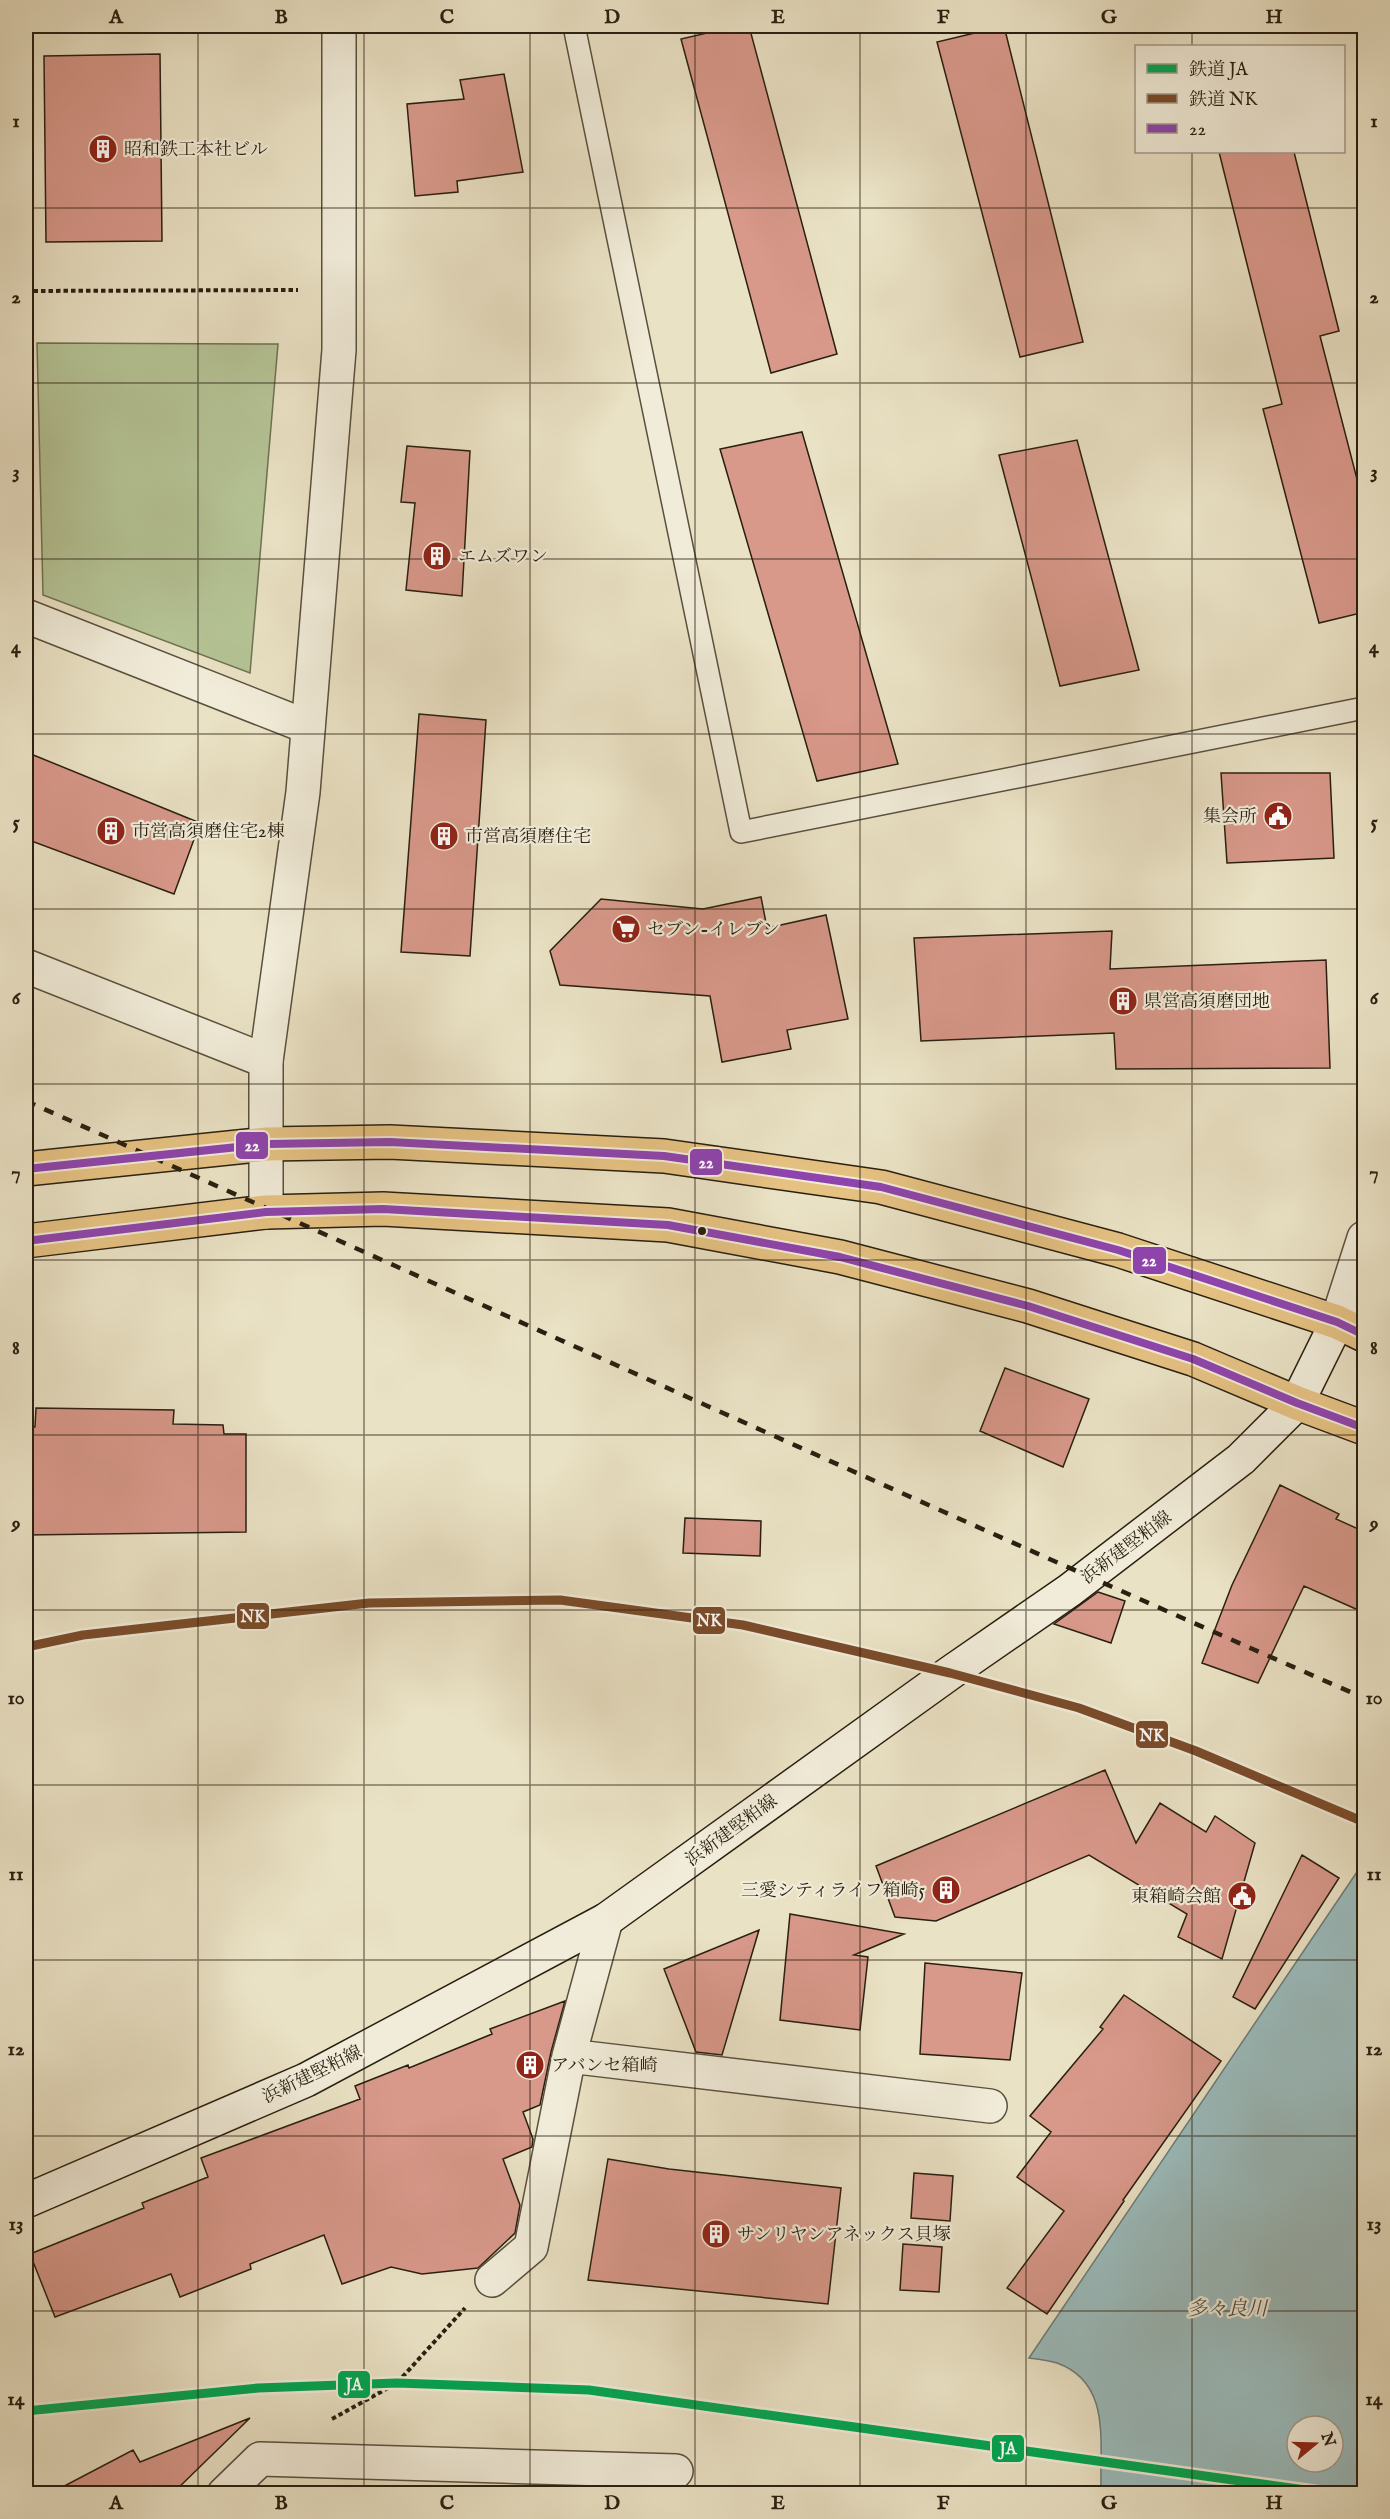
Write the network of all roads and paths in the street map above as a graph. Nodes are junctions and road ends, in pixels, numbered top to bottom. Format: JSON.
{"nodes":[{"id":1,"x":339,"y":26,"type":"edge"},
{"id":2,"x":574,"y":26,"type":"edge"},
{"id":3,"x":339,"y":290,"type":"junction"},
{"id":4,"x":26,"y":291,"type":"edge"},
{"id":5,"x":26,"y":616,"type":"edge"},
{"id":6,"x":1365,"y":708,"type":"edge"},
{"id":7,"x":308,"y":727,"type":"junction"},
{"id":8,"x":26,"y":966,"type":"edge"},
{"id":9,"x":266,"y":1061,"type":"junction"},
{"id":10,"x":267,"y":1144,"type":"junction"},
{"id":11,"x":26,"y":1170,"type":"edge"},
{"id":12,"x":266,"y":1212,"type":"junction"},
{"id":13,"x":1365,"y":1238,"type":"edge"},
{"id":14,"x":26,"y":1241,"type":"edge"},
{"id":15,"x":1351,"y":1328,"type":"edge"},
{"id":16,"x":1297,"y":1403,"type":"junction"},
{"id":17,"x":1365,"y":1428,"type":"edge"},
{"id":18,"x":606,"y":1920,"type":"junction"},
{"id":19,"x":569,"y":2056,"type":"junction"},
{"id":20,"x":990,"y":2106,"type":"dead end"},
{"id":21,"x":26,"y":2201,"type":"edge"},
{"id":22,"x":492,"y":2280,"type":"joint"},
{"id":23,"x":328,"y":2421,"type":"dead end"},
{"id":24,"x":224,"y":2493,"type":"edge"},
{"id":25,"x":655,"y":2493,"type":"edge"}],
"edges":[{"from":1,"to":3,"type":"street"},
{"from":2,"to":6,"type":"lane"},
{"from":3,"to":4,"type":"path"},
{"from":3,"to":7,"type":"street"},
{"from":5,"to":7,"type":"street"},
{"from":7,"to":9,"type":"street"},
{"from":8,"to":9,"type":"street"},
{"from":9,"to":10,"type":"street"},
{"from":10,"to":11,"type":"highway"},
{"from":10,"to":12,"type":"street"},
{"from":10,"to":15,"type":"highway"},
{"from":12,"to":14,"type":"highway"},
{"from":12,"to":16,"type":"highway"},
{"from":13,"to":15,"type":"street","name":"浜新建堅粕線"},
{"from":15,"to":16,"type":"street","name":"浜新建堅粕線"},
{"from":16,"to":17,"type":"highway"},
{"from":16,"to":18,"type":"street","name":"浜新建堅粕線"},
{"from":18,"to":19,"type":"street"},
{"from":18,"to":21,"type":"street","name":"浜新建堅粕線"},
{"from":19,"to":20,"type":"street"},
{"from":19,"to":22,"type":"street"},
{"from":22,"to":23,"type":"path"},
{"from":24,"to":25,"type":"street"}]}
